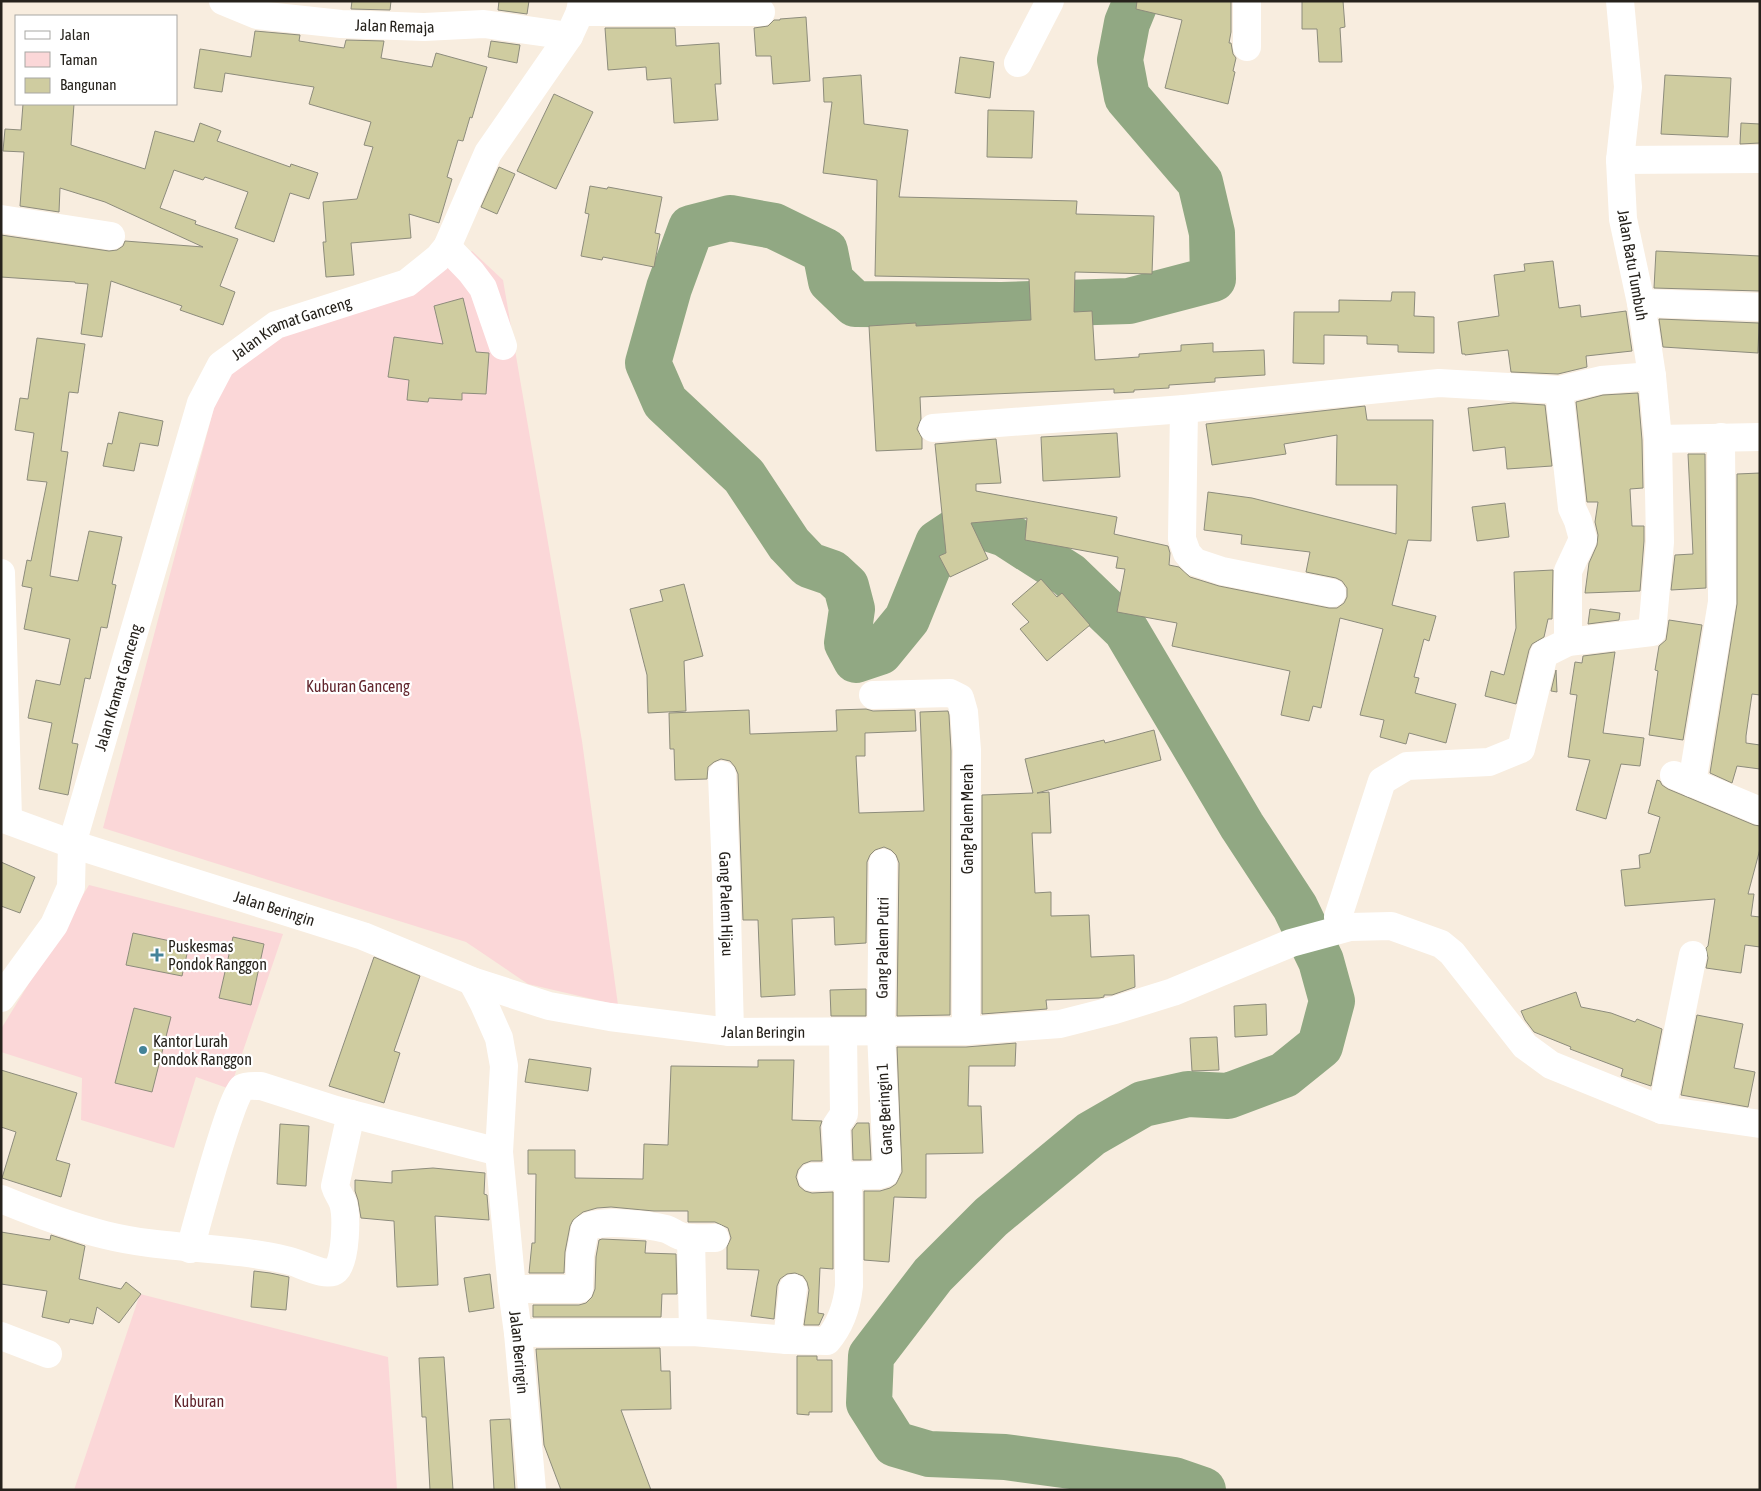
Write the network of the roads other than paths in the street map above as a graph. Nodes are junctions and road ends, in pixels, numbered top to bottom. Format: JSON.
{"nodes":[{"id":1,"x":223,"y":1,"type":"edge"},
{"id":2,"x":1050,"y":1,"type":"edge"},
{"id":3,"x":1247,"y":1,"type":"edge"},
{"id":4,"x":1620,"y":1,"type":"edge"},
{"id":5,"x":343,"y":12,"type":"edge"},
{"id":6,"x":761,"y":12,"type":"dead end"},
{"id":7,"x":577,"y":17,"type":"edge"},
{"id":8,"x":1247,"y":47,"type":"dead end"},
{"id":9,"x":1018,"y":63,"type":"dead end"},
{"id":10,"x":1760,"y":159,"type":"edge"},
{"id":11,"x":1620,"y":160,"type":"junction"},
{"id":12,"x":1,"y":218,"type":"edge"},
{"id":13,"x":111,"y":236,"type":"dead end"},
{"id":14,"x":447,"y":247,"type":"junction"},
{"id":15,"x":1641,"y":303,"type":"junction"},
{"id":16,"x":1760,"y":307,"type":"edge"},
{"id":17,"x":503,"y":346,"type":"dead end"},
{"id":18,"x":1652,"y":376,"type":"junction"},
{"id":19,"x":1559,"y":390,"type":"junction"},
{"id":20,"x":1184,"y":409,"type":"junction"},
{"id":21,"x":933,"y":428,"type":"dead end"},
{"id":22,"x":1721,"y":437,"type":"junction"},
{"id":23,"x":1760,"y":437,"type":"edge"},
{"id":24,"x":1658,"y":439,"type":"junction"},
{"id":25,"x":1,"y":573,"type":"edge"},
{"id":26,"x":1332,"y":593,"type":"dead end"},
{"id":27,"x":1568,"y":642,"type":"junction"},
{"id":28,"x":872,"y":695,"type":"dead end"},
{"id":29,"x":722,"y":775,"type":"dead end"},
{"id":30,"x":1760,"y":811,"type":"edge"},
{"id":31,"x":5,"y":819,"type":"edge"},
{"id":32,"x":72,"y":844,"type":"junction"},
{"id":33,"x":883,"y":863,"type":"dead end"},
{"id":34,"x":1335,"y":931,"type":"junction"},
{"id":35,"x":1693,"y":955,"type":"dead end"},
{"id":36,"x":472,"y":981,"type":"junction"},
{"id":37,"x":1,"y":998,"type":"edge"},
{"id":38,"x":966,"y":1030,"type":"junction"},
{"id":39,"x":730,"y":1032,"type":"junction"},
{"id":40,"x":843,"y":1032,"type":"junction"},
{"id":41,"x":881,"y":1032,"type":"junction"},
{"id":42,"x":1662,"y":1110,"type":"junction"},
{"id":43,"x":351,"y":1114,"type":"junction"},
{"id":44,"x":1760,"y":1124,"type":"edge"},
{"id":45,"x":499,"y":1152,"type":"junction"},
{"id":46,"x":833,"y":1177,"type":"junction"},
{"id":47,"x":1,"y":1199,"type":"edge"},
{"id":48,"x":190,"y":1249,"type":"junction"},
{"id":49,"x":793,"y":1288,"type":"dead end"},
{"id":50,"x":512,"y":1289,"type":"junction"},
{"id":51,"x":693,"y":1332,"type":"junction"},
{"id":52,"x":518,"y":1333,"type":"junction"},
{"id":53,"x":1,"y":1336,"type":"edge"},
{"id":54,"x":787,"y":1340,"type":"junction"},
{"id":55,"x":48,"y":1354,"type":"dead end"},
{"id":56,"x":532,"y":1490,"type":"edge"}],
"edges":[{"from":1,"to":5,"type":"street","name":"Jalan Remaja"},
{"from":2,"to":9,"type":"street"},
{"from":3,"to":8,"type":"street"},
{"from":4,"to":11,"type":"street","name":"Jalan Batu Tumbuh"},
{"from":5,"to":7,"type":"street","name":"Jalan Remaja"},
{"from":6,"to":7,"type":"street","name":"Jalan Remaja"},
{"from":7,"to":14,"type":"street","name":"Jalan Kramat Ganceng"},
{"from":10,"to":11,"type":"street"},
{"from":11,"to":15,"type":"street","name":"Jalan Batu Tumbuh"},
{"from":12,"to":13,"type":"street"},
{"from":14,"to":17,"type":"street"},
{"from":14,"to":32,"type":"street","name":"Jalan Kramat Ganceng"},
{"from":15,"to":16,"type":"street"},
{"from":15,"to":18,"type":"street","name":"Jalan Batu Tumbuh"},
{"from":18,"to":19,"type":"street"},
{"from":18,"to":24,"type":"street","name":"Jalan Batu Tumbuh"},
{"from":19,"to":20,"type":"street"},
{"from":19,"to":27,"type":"street"},
{"from":20,"to":21,"type":"street"},
{"from":20,"to":26,"type":"street"},
{"from":22,"to":23,"type":"street"},
{"from":22,"to":24,"type":"street"},
{"from":22,"to":30,"type":"street"},
{"from":24,"to":27,"type":"street","name":"Jalan Batu Tumbuh"},
{"from":25,"to":31,"type":"street"},
{"from":27,"to":34,"type":"street"},
{"from":28,"to":38,"type":"street","name":"Gang Palem Merah"},
{"from":29,"to":39,"type":"street","name":"Gang Palem Hijau"},
{"from":31,"to":32,"type":"street","name":"Jalan Beringin"},
{"from":32,"to":36,"type":"street","name":"Jalan Beringin"},
{"from":32,"to":37,"type":"street","name":"Jalan Kramat Ganceng"},
{"from":33,"to":41,"type":"street","name":"Gang Palem Putri"},
{"from":34,"to":38,"type":"street","name":"Jalan Beringin"},
{"from":34,"to":42,"type":"street","name":"Jalan Beringin"},
{"from":35,"to":42,"type":"street"},
{"from":36,"to":39,"type":"street","name":"Jalan Beringin"},
{"from":36,"to":45,"type":"street","name":"Jalan Beringin"},
{"from":38,"to":41,"type":"street","name":"Jalan Beringin"},
{"from":39,"to":40,"type":"street","name":"Jalan Beringin"},
{"from":40,"to":41,"type":"street","name":"Jalan Beringin"},
{"from":40,"to":46,"type":"street"},
{"from":41,"to":46,"type":"street","name":"Gang Beringin 1"},
{"from":42,"to":44,"type":"street","name":"Jalan Beringin"},
{"from":43,"to":45,"type":"street"},
{"from":43,"to":48,"type":"street"},
{"from":43,"to":48,"type":"street"},
{"from":45,"to":50,"type":"street","name":"Jalan Beringin"},
{"from":46,"to":54,"type":"street"},
{"from":47,"to":48,"type":"street"},
{"from":49,"to":54,"type":"street"},
{"from":50,"to":51,"type":"street"},
{"from":50,"to":52,"type":"street","name":"Jalan Beringin"},
{"from":51,"to":52,"type":"street"},
{"from":51,"to":54,"type":"street"},
{"from":52,"to":56,"type":"street","name":"Jalan Beringin"},
{"from":53,"to":55,"type":"street"}]}
